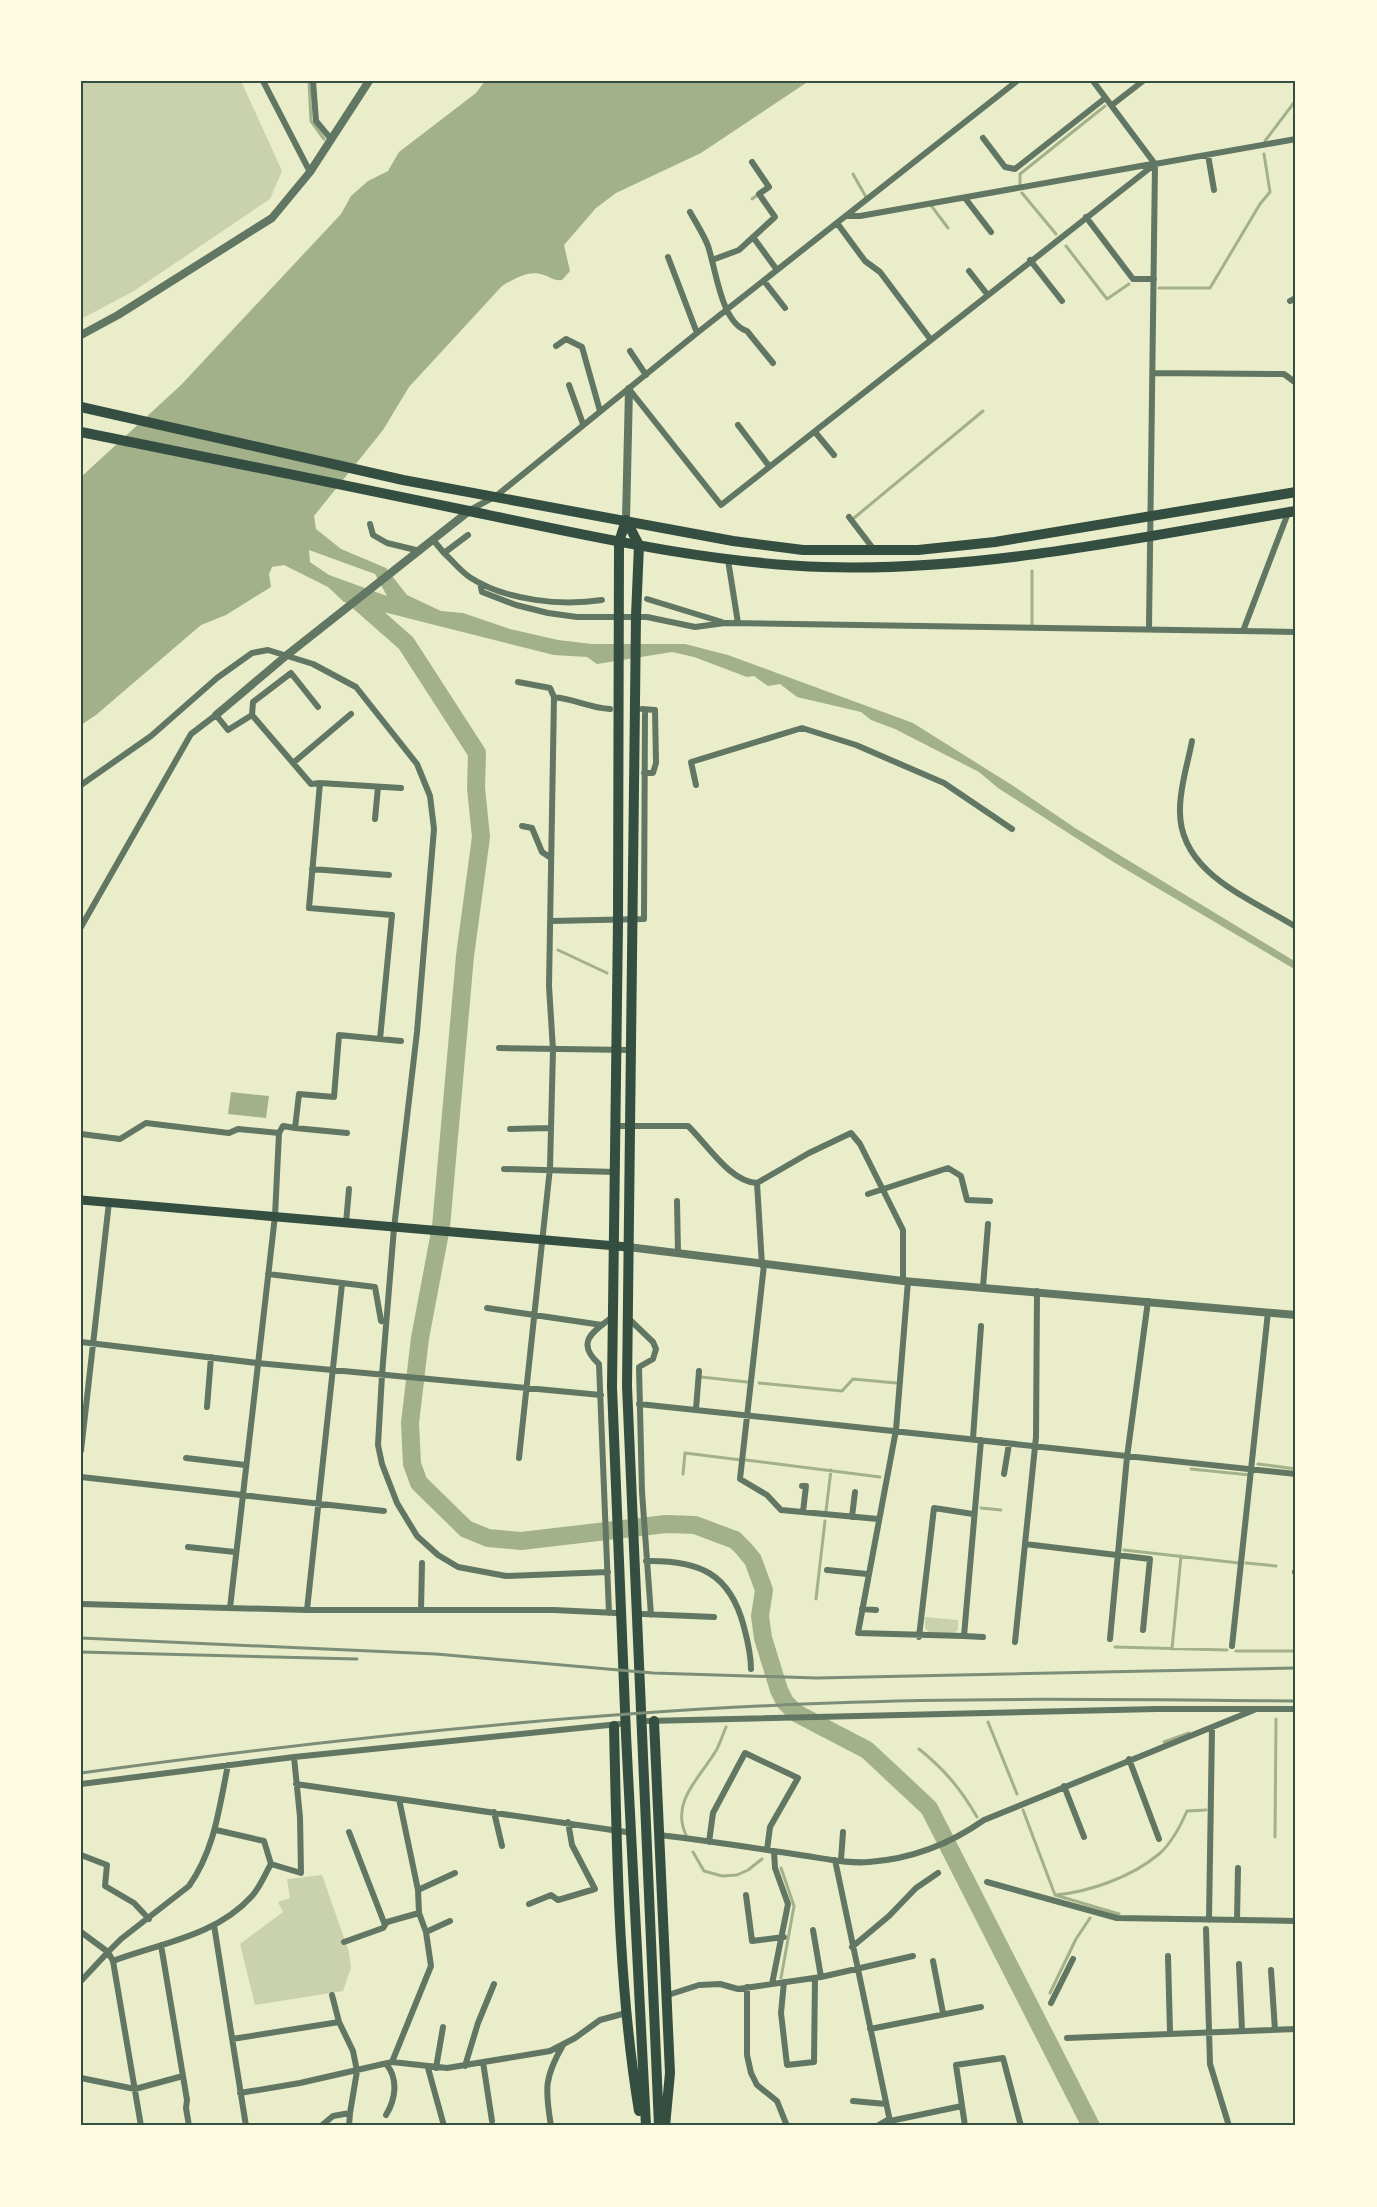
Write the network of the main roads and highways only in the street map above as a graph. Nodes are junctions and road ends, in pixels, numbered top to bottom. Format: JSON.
{"nodes":[{"id":1,"x":81,"y":407,"type":"edge"},
{"id":2,"x":81,"y":432,"type":"edge"},
{"id":3,"x":1296,"y":492,"type":"edge"},
{"id":4,"x":1292,"y":512,"type":"edge"},
{"id":5,"x":626,"y":520,"type":"junction"},
{"id":6,"x":619,"y":542,"type":"junction"},
{"id":7,"x":639,"y":545,"type":"junction"},
{"id":8,"x":81,"y":1200,"type":"edge"},
{"id":9,"x":613,"y":1246,"type":"junction"},
{"id":10,"x":628,"y":1247,"type":"junction"},
{"id":11,"x":651,"y":1721,"type":"road end"},
{"id":12,"x":616,"y":1725,"type":"road end"},
{"id":13,"x":644,"y":2126,"type":"edge"},
{"id":14,"x":659,"y":2126,"type":"edge"},
{"id":15,"x":665,"y":2126,"type":"edge"}],
"edges":[{"from":1,"to":5,"type":"highway"},
{"from":2,"to":6,"type":"highway"},
{"from":3,"to":5,"type":"highway"},
{"from":4,"to":7,"type":"highway"},
{"from":5,"to":6,"type":"highway"},
{"from":5,"to":7,"type":"highway"},
{"from":6,"to":7,"type":"highway"},
{"from":6,"to":9,"type":"highway"},
{"from":7,"to":10,"type":"highway"},
{"from":8,"to":9,"type":"main road"},
{"from":9,"to":10,"type":"main road"},
{"from":9,"to":13,"type":"highway"},
{"from":10,"to":14,"type":"highway"},
{"from":11,"to":15,"type":"highway"},
{"from":12,"to":13,"type":"highway"}]}
